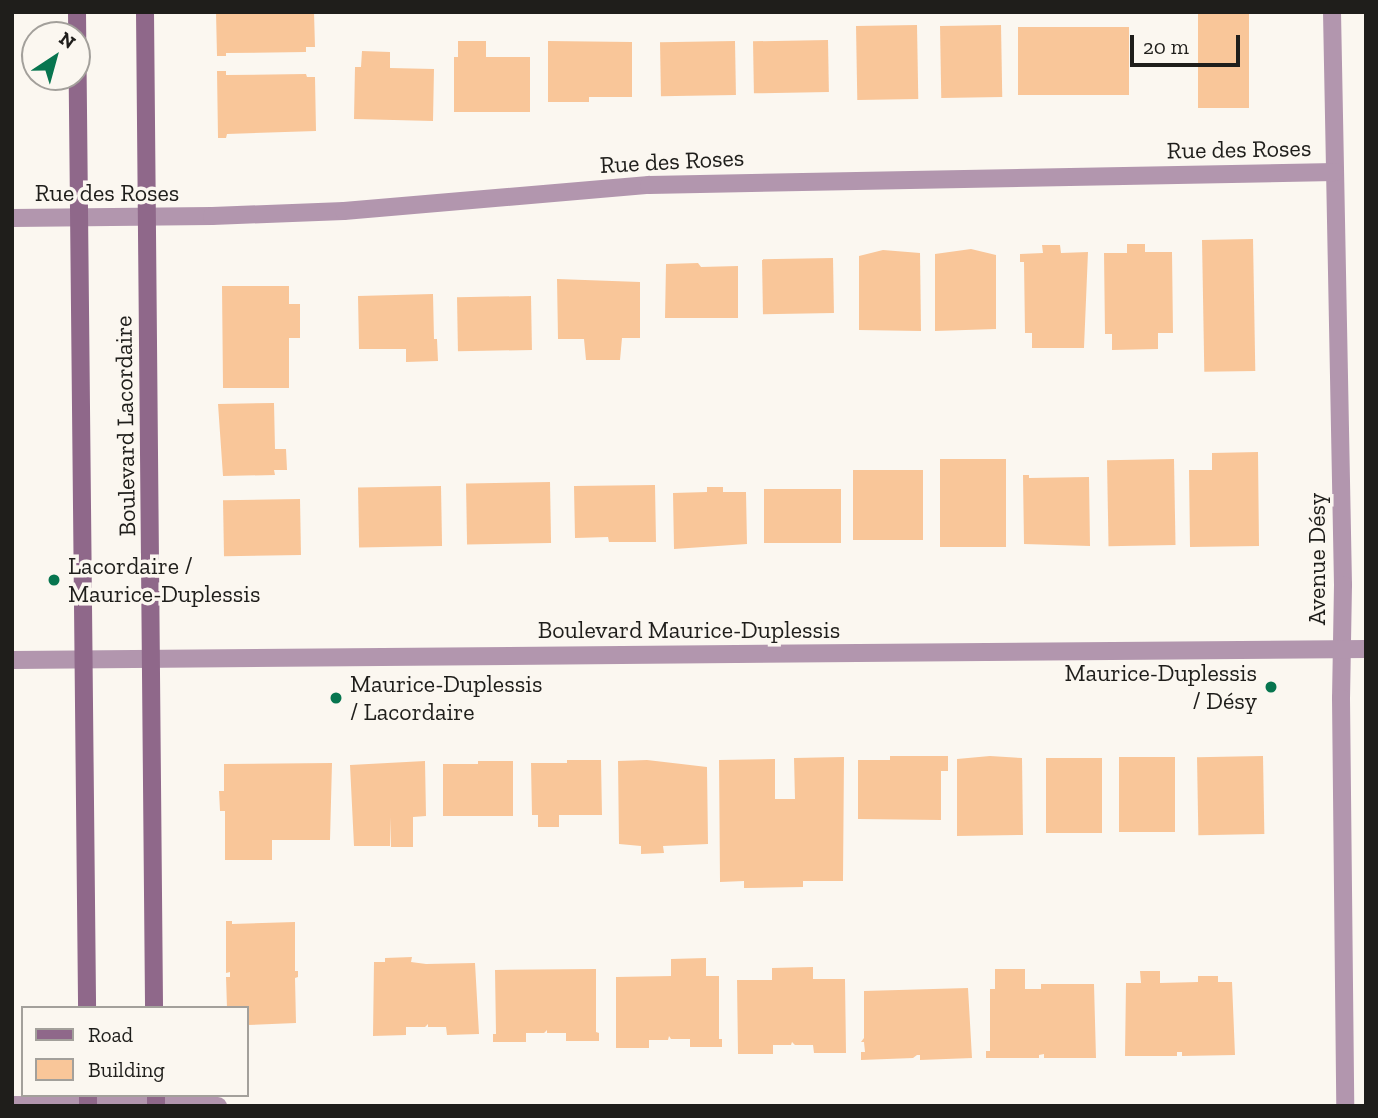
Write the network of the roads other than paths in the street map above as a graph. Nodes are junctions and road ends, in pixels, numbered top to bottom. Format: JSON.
{"nodes":[{"id":1,"x":77,"y":12,"type":"edge"},
{"id":2,"x":145,"y":12,"type":"edge"},
{"id":3,"x":1332,"y":12,"type":"edge"},
{"id":4,"x":1335,"y":172,"type":"junction"},
{"id":5,"x":79,"y":216,"type":"junction"},
{"id":6,"x":147,"y":217,"type":"junction"},
{"id":7,"x":12,"y":218,"type":"edge"},
{"id":8,"x":1366,"y":649,"type":"edge"},
{"id":9,"x":1342,"y":650,"type":"junction"},
{"id":10,"x":86,"y":659,"type":"junction"},
{"id":11,"x":152,"y":659,"type":"junction"},
{"id":12,"x":12,"y":660,"type":"edge"},
{"id":13,"x":88,"y":1006,"type":"edge"},
{"id":14,"x":154,"y":1006,"type":"edge"},
{"id":15,"x":88,"y":1102,"type":"edge"},
{"id":16,"x":12,"y":1105,"type":"edge"},
{"id":17,"x":154,"y":1106,"type":"edge"},
{"id":18,"x":161,"y":1106,"type":"edge"},
{"id":19,"x":218,"y":1106,"type":"edge"},
{"id":20,"x":1345,"y":1106,"type":"edge"}],
"edges":[{"from":1,"to":5,"type":"main road","name":"Boulevard Lacordaire"},
{"from":2,"to":6,"type":"main road","name":"Boulevard Lacordaire"},
{"from":3,"to":4,"type":"street","name":"Avenue Désy"},
{"from":4,"to":6,"type":"street","name":"Rue des Roses"},
{"from":4,"to":9,"type":"street","name":"Avenue Désy"},
{"from":5,"to":6,"type":"street","name":"Rue des Roses"},
{"from":5,"to":7,"type":"street","name":"Rue des Roses"},
{"from":5,"to":10,"type":"main road","name":"Boulevard Lacordaire"},
{"from":6,"to":11,"type":"main road","name":"Boulevard Lacordaire"},
{"from":8,"to":9,"type":"street","name":"Boulevard Maurice-Duplessis"},
{"from":9,"to":11,"type":"street","name":"Boulevard Maurice-Duplessis"},
{"from":9,"to":20,"type":"street","name":"Avenue Désy"},
{"from":10,"to":11,"type":"street","name":"Boulevard Maurice-Duplessis"},
{"from":10,"to":12,"type":"street","name":"Boulevard Maurice-Duplessis"},
{"from":10,"to":13,"type":"main road","name":"Boulevard Lacordaire"},
{"from":11,"to":14,"type":"main road","name":"Boulevard Lacordaire"},
{"from":15,"to":16,"type":"street"},
{"from":15,"to":17,"type":"street"},
{"from":18,"to":19,"type":"street"}]}
